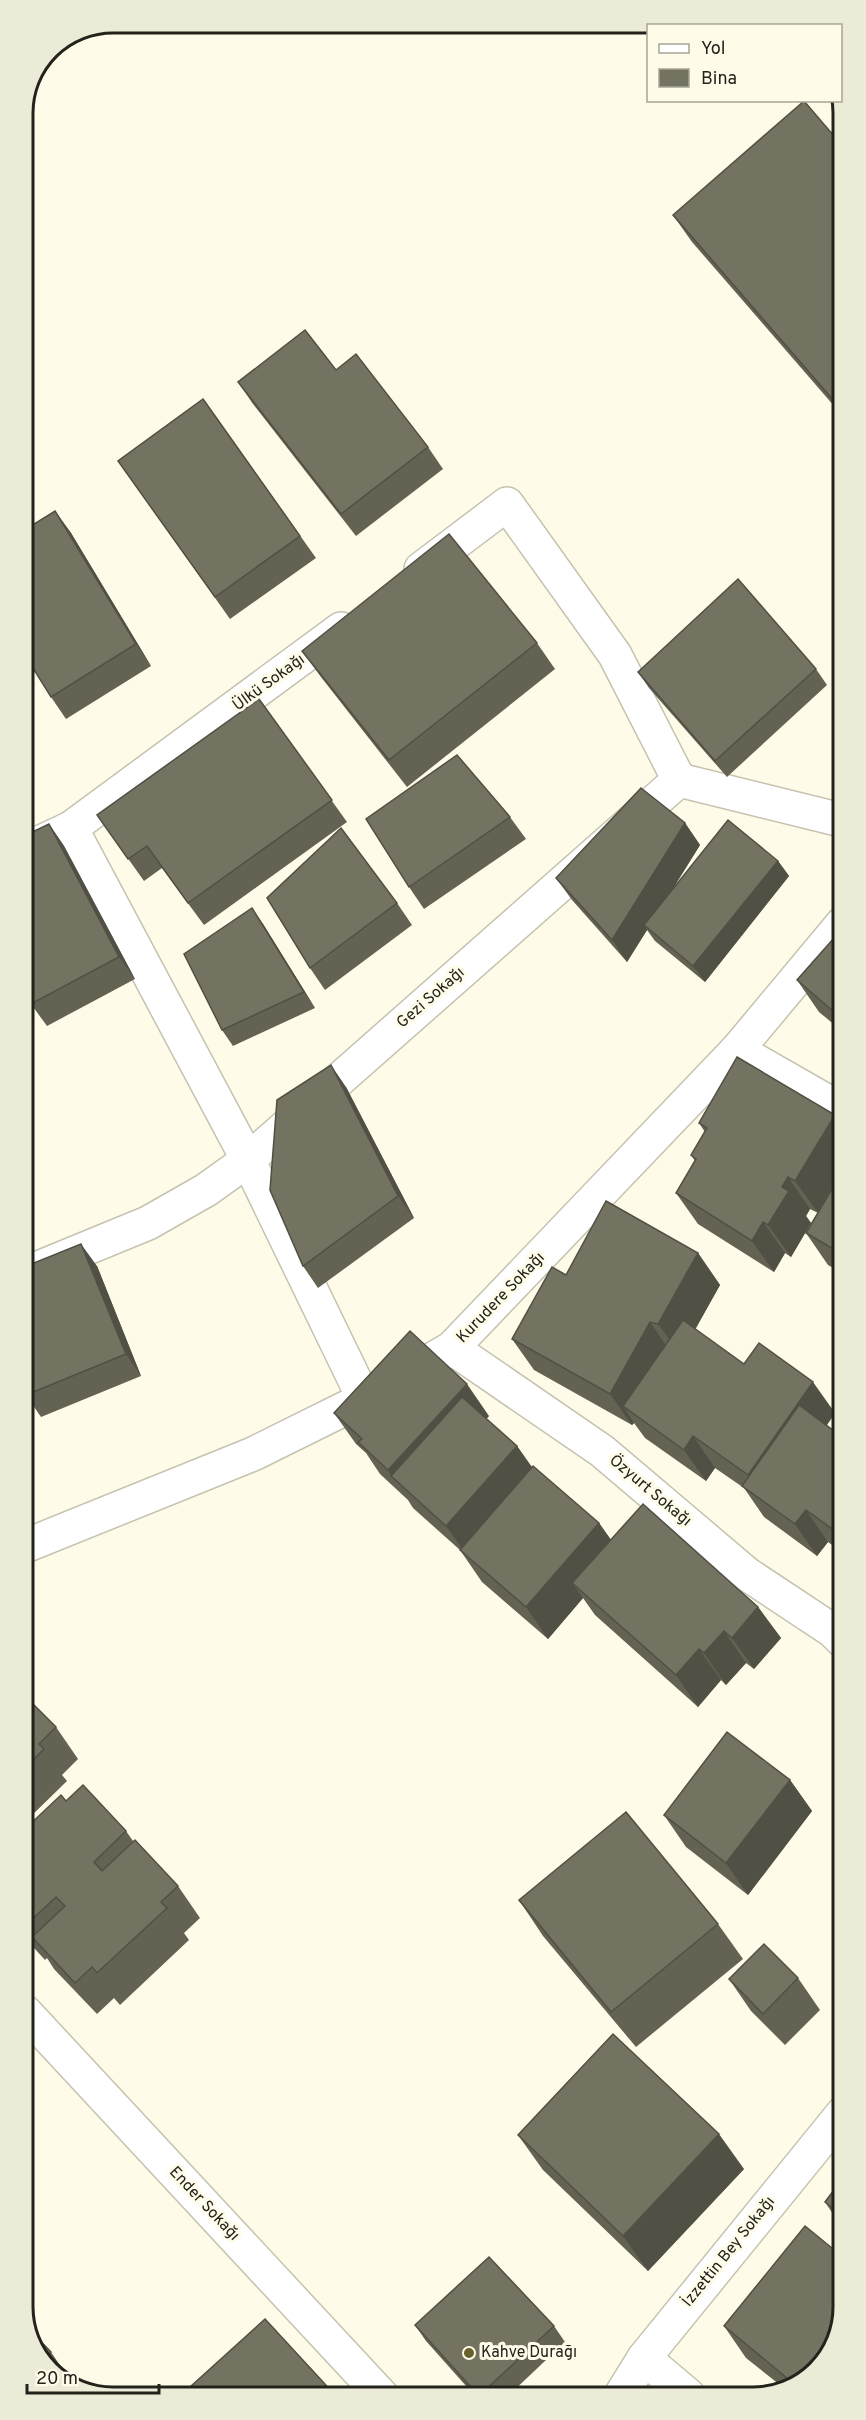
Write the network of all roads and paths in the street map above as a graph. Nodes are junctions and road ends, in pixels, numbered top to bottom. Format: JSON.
{"nodes":[{"id":1,"x":395,"y":589,"type":"edge"},
{"id":2,"x":367,"y":610,"type":"edge"},
{"id":3,"x":679,"y":780,"type":"junction"},
{"id":4,"x":833,"y":818,"type":"edge"},
{"id":5,"x":71,"y":828,"type":"junction"},
{"id":6,"x":33,"y":846,"type":"edge"},
{"id":7,"x":833,"y":935,"type":"edge"},
{"id":8,"x":737,"y":1050,"type":"junction"},
{"id":9,"x":833,"y":1105,"type":"edge"},
{"id":10,"x":248,"y":1160,"type":"junction"},
{"id":11,"x":33,"y":1270,"type":"edge"},
{"id":12,"x":452,"y":1348,"type":"junction"},
{"id":13,"x":364,"y":1399,"type":"junction"},
{"id":14,"x":33,"y":1543,"type":"edge"},
{"id":15,"x":833,"y":1631,"type":"edge"},
{"id":16,"x":33,"y":2021,"type":"edge"},
{"id":17,"x":833,"y":2125,"type":"edge"},
{"id":18,"x":644,"y":2358,"type":"junction"},
{"id":19,"x":374,"y":2387,"type":"edge"},
{"id":20,"x":626,"y":2387,"type":"edge"},
{"id":21,"x":678,"y":2387,"type":"edge"}],
"edges":[{"from":1,"to":3,"type":"street"},
{"from":2,"to":5,"type":"street","name":"Ülkü Sokağı"},
{"from":3,"to":4,"type":"street"},
{"from":3,"to":10,"type":"street","name":"Gezi Sokağı"},
{"from":5,"to":6,"type":"street","name":"Ülkü Sokağı"},
{"from":5,"to":10,"type":"street"},
{"from":7,"to":8,"type":"street","name":"Kurudere Sokağı"},
{"from":8,"to":9,"type":"street"},
{"from":8,"to":12,"type":"street","name":"Kurudere Sokağı"},
{"from":10,"to":11,"type":"street","name":"Gezi Sokağı"},
{"from":10,"to":13,"type":"street"},
{"from":12,"to":13,"type":"street","name":"Kurudere Sokağı"},
{"from":12,"to":15,"type":"street","name":"Özyurt Sokağı"},
{"from":13,"to":14,"type":"street","name":"Kurudere Sokağı"},
{"from":16,"to":19,"type":"street","name":"Ender Sokağı"},
{"from":17,"to":18,"type":"street","name":"İzzettin Bey Sokağı"},
{"from":18,"to":20,"type":"street","name":"İzzettin Bey Sokağı"},
{"from":18,"to":21,"type":"street"}]}
